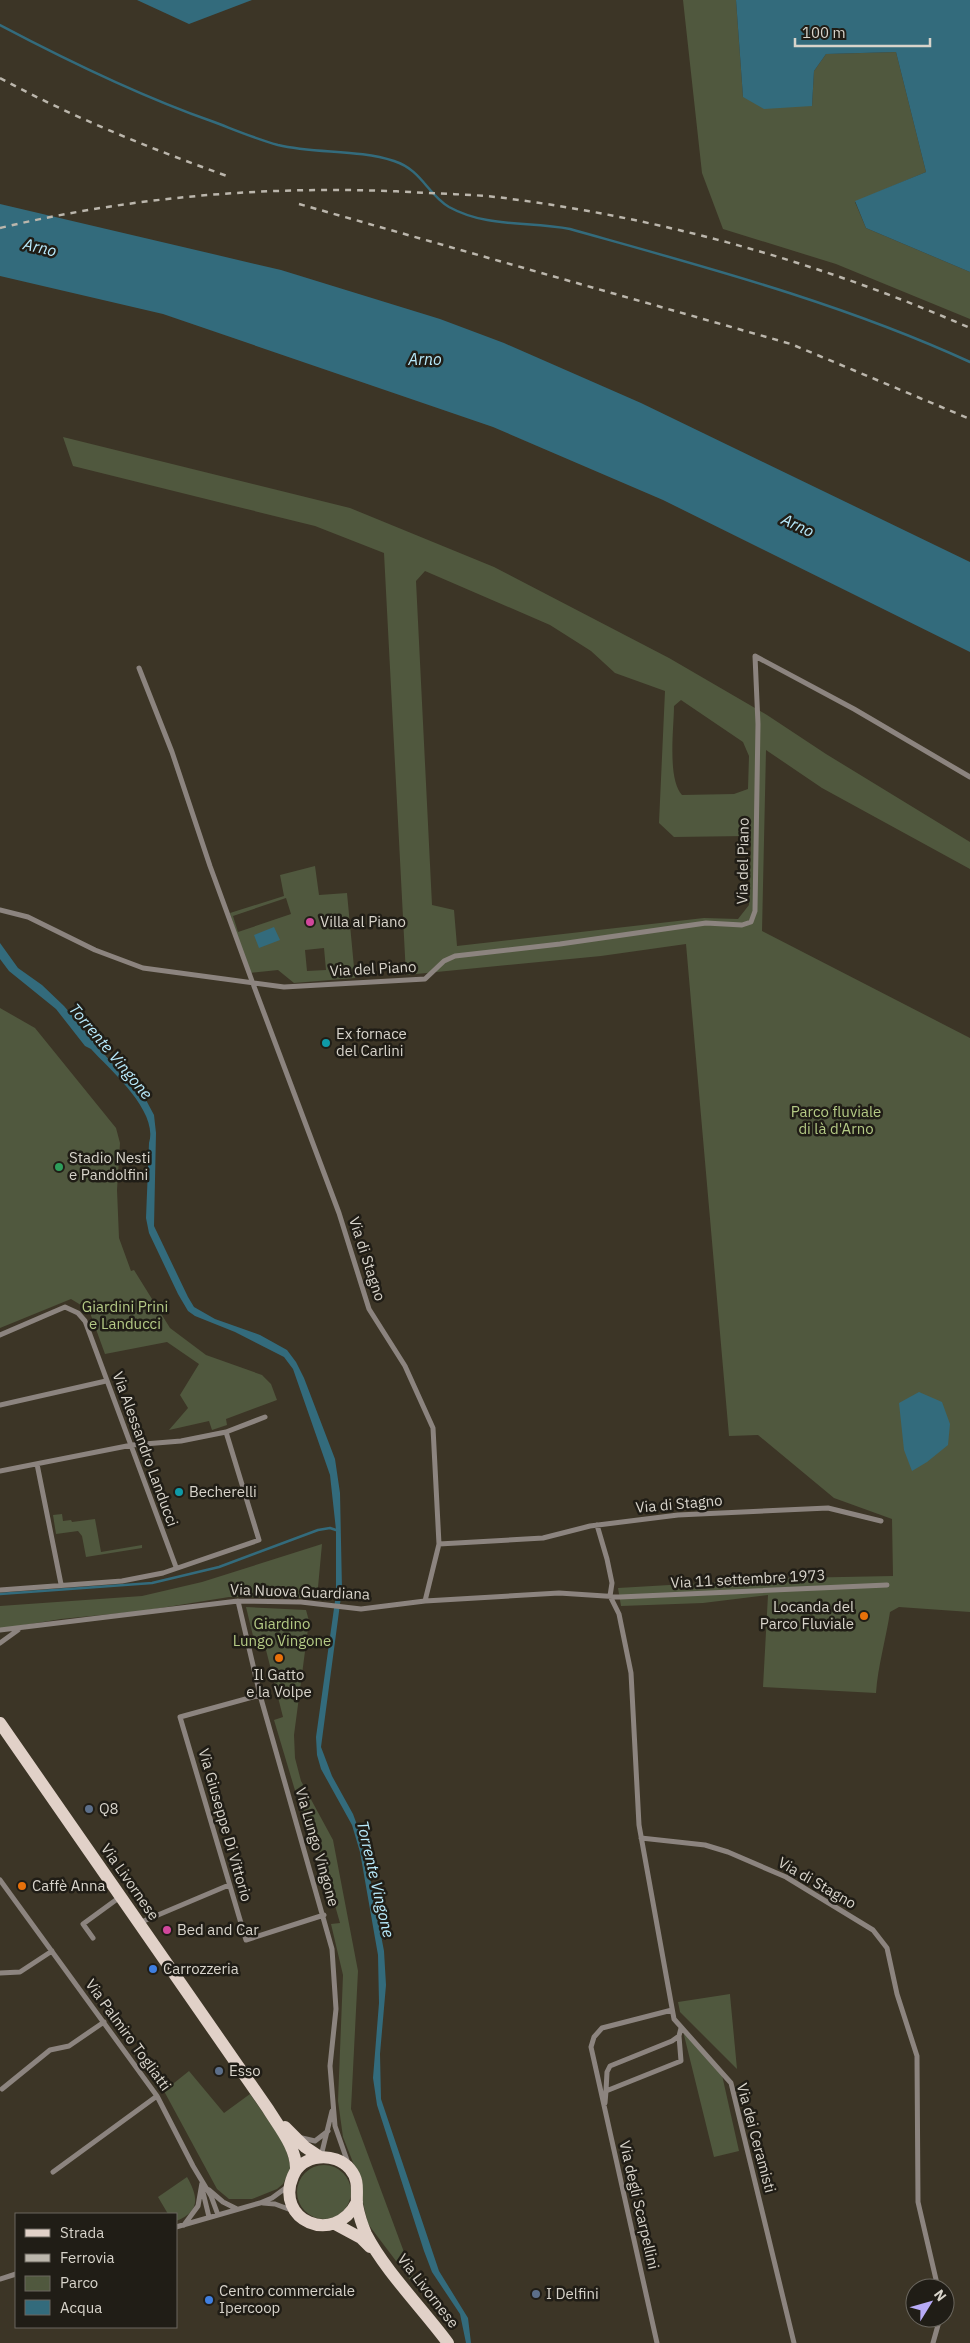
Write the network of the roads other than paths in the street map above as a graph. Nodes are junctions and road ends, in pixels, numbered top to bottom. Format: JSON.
{"nodes":[{"id":1,"x":139,"y":668,"type":"dead end"},
{"id":2,"x":970,"y":777,"type":"edge"},
{"id":3,"x":0,"y":910,"type":"edge"},
{"id":4,"x":252,"y":981,"type":"junction"},
{"id":5,"x":0,"y":1335,"type":"edge"},
{"id":6,"x":106,"y":1381,"type":"junction"},
{"id":7,"x":0,"y":1405,"type":"edge"},
{"id":8,"x":265,"y":1418,"type":"dead end"},
{"id":9,"x":226,"y":1432,"type":"junction"},
{"id":10,"x":132,"y":1445,"type":"junction"},
{"id":11,"x":37,"y":1464,"type":"junction"},
{"id":12,"x":0,"y":1471,"type":"edge"},
{"id":13,"x":881,"y":1521,"type":"dead end"},
{"id":14,"x":597,"y":1525,"type":"junction"},
{"id":15,"x":439,"y":1544,"type":"junction"},
{"id":16,"x":176,"y":1567,"type":"junction"},
{"id":17,"x":61,"y":1584,"type":"junction"},
{"id":18,"x":887,"y":1584,"type":"dead end"},
{"id":19,"x":0,"y":1590,"type":"edge"},
{"id":20,"x":610,"y":1596,"type":"junction"},
{"id":21,"x":238,"y":1601,"type":"junction"},
{"id":22,"x":425,"y":1601,"type":"junction"},
{"id":23,"x":20,"y":1629,"type":"junction"},
{"id":24,"x":0,"y":1630,"type":"edge"},
{"id":25,"x":0,"y":1643,"type":"edge"},
{"id":26,"x":260,"y":1695,"type":"junction"},
{"id":27,"x":0,"y":1723,"type":"edge"},
{"id":28,"x":641,"y":1838,"type":"junction"},
{"id":29,"x":0,"y":1880,"type":"edge"},
{"id":30,"x":229,"y":1885,"type":"junction"},
{"id":31,"x":120,"y":1896,"type":"junction"},
{"id":32,"x":324,"y":1915,"type":"junction"},
{"id":33,"x":139,"y":1923,"type":"junction"},
{"id":34,"x":93,"y":1938,"type":"dead end"},
{"id":35,"x":52,"y":1951,"type":"junction"},
{"id":36,"x":0,"y":1973,"type":"edge"},
{"id":37,"x":672,"y":2010,"type":"junction"},
{"id":38,"x":104,"y":2022,"type":"junction"},
{"id":39,"x":681,"y":2028,"type":"junction"},
{"id":40,"x":679,"y":2036,"type":"junction"},
{"id":41,"x":2,"y":2089,"type":"dead end"},
{"id":42,"x":606,"y":2091,"type":"junction"},
{"id":43,"x":157,"y":2096,"type":"junction"},
{"id":44,"x":333,"y":2105,"type":"junction"},
{"id":45,"x":604,"y":2108,"type":"junction"},
{"id":46,"x":268,"y":2109,"type":"junction"},
{"id":47,"x":328,"y":2131,"type":"junction"},
{"id":48,"x":292,"y":2134,"type":"junction"},
{"id":49,"x":320,"y":2157,"type":"junction"},
{"id":50,"x":350,"y":2169,"type":"junction"},
{"id":51,"x":296,"y":2170,"type":"junction"},
{"id":52,"x":53,"y":2172,"type":"dead end"},
{"id":53,"x":202,"y":2182,"type":"junction"},
{"id":54,"x":290,"y":2186,"type":"junction"},
{"id":55,"x":260,"y":2202,"type":"junction"},
{"id":56,"x":357,"y":2202,"type":"junction"},
{"id":57,"x":237,"y":2209,"type":"junction"},
{"id":58,"x":297,"y":2213,"type":"junction"},
{"id":59,"x":218,"y":2215,"type":"junction"},
{"id":60,"x":209,"y":2217,"type":"junction"},
{"id":61,"x":335,"y":2224,"type":"junction"},
{"id":62,"x":184,"y":2225,"type":"junction"},
{"id":63,"x":178,"y":2226,"type":"edge"},
{"id":64,"x":382,"y":2258,"type":"junction"},
{"id":65,"x":15,"y":2274,"type":"edge"},
{"id":66,"x":936,"y":2278,"type":"edge"},
{"id":67,"x":0,"y":2279,"type":"edge"},
{"id":68,"x":937,"y":2328,"type":"edge"},
{"id":69,"x":448,"y":2343,"type":"edge"},
{"id":70,"x":657,"y":2343,"type":"edge"},
{"id":71,"x":794,"y":2343,"type":"edge"},
{"id":72,"x":933,"y":2343,"type":"edge"}],
"edges":[{"from":1,"to":4,"type":"street"},
{"from":2,"to":4,"type":"street","name":"Via del Piano"},
{"from":3,"to":4,"type":"street","name":"Via del Piano"},
{"from":4,"to":15,"type":"street","name":"Via di Stagno"},
{"from":5,"to":6,"type":"street","name":"Via Alessandro Landucci"},
{"from":6,"to":7,"type":"street"},
{"from":6,"to":10,"type":"street","name":"Via Alessandro Landucci"},
{"from":8,"to":9,"type":"street"},
{"from":9,"to":10,"type":"street"},
{"from":9,"to":16,"type":"street"},
{"from":10,"to":11,"type":"street"},
{"from":10,"to":16,"type":"street","name":"Via Alessandro Landucci"},
{"from":11,"to":12,"type":"street"},
{"from":11,"to":17,"type":"street"},
{"from":13,"to":14,"type":"street","name":"Via di Stagno"},
{"from":14,"to":15,"type":"street","name":"Via di Stagno"},
{"from":14,"to":20,"type":"street"},
{"from":15,"to":22,"type":"street","name":"Via di Stagno"},
{"from":16,"to":17,"type":"street"},
{"from":17,"to":19,"type":"street"},
{"from":18,"to":20,"type":"street","name":"Via 11 settembre 1973"},
{"from":20,"to":22,"type":"street","name":"Via Nuova Guardiana"},
{"from":20,"to":28,"type":"street"},
{"from":21,"to":22,"type":"street","name":"Via Nuova Guardiana"},
{"from":21,"to":23,"type":"street","name":"Via Nuova Guardiana"},
{"from":21,"to":26,"type":"street","name":"Via Lungo Vingone"},
{"from":23,"to":24,"type":"street","name":"Via Nuova Guardiana"},
{"from":23,"to":25,"type":"street","name":"Via Nuova Guardiana"},
{"from":26,"to":30,"type":"street","name":"Via Giuseppe Di Vittorio"},
{"from":26,"to":32,"type":"street","name":"Via Lungo Vingone"},
{"from":27,"to":31,"type":"main road","name":"Via Livornese"},
{"from":28,"to":37,"type":"street","name":"Via dei Ceramisti"},
{"from":28,"to":66,"type":"street","name":"Via di Stagno"},
{"from":29,"to":35,"type":"street","name":"Via Palmiro Togliatti"},
{"from":30,"to":32,"type":"street","name":"Via Giuseppe Di Vittorio"},
{"from":30,"to":33,"type":"street"},
{"from":31,"to":33,"type":"main road","name":"Via Livornese"},
{"from":31,"to":34,"type":"street"},
{"from":32,"to":44,"type":"street","name":"Via Lungo Vingone"},
{"from":33,"to":46,"type":"main road","name":"Via Livornese"},
{"from":35,"to":36,"type":"street"},
{"from":35,"to":38,"type":"street","name":"Via Palmiro Togliatti"},
{"from":37,"to":39,"type":"street","name":"Via dei Ceramisti"},
{"from":37,"to":45,"type":"street","name":"Via degli Scarpellini"},
{"from":38,"to":41,"type":"street"},
{"from":38,"to":43,"type":"street","name":"Via Palmiro Togliatti"},
{"from":39,"to":40,"type":"street"},
{"from":39,"to":71,"type":"street","name":"Via dei Ceramisti"},
{"from":40,"to":42,"type":"street"},
{"from":40,"to":42,"type":"street"},
{"from":42,"to":45,"type":"street"},
{"from":43,"to":52,"type":"street"},
{"from":43,"to":53,"type":"street","name":"Via Palmiro Togliatti"},
{"from":44,"to":47,"type":"street","name":"Via Lungo Vingone"},
{"from":44,"to":50,"type":"street","name":"Via Lungo Vingone"},
{"from":45,"to":70,"type":"street","name":"Via degli Scarpellini"},
{"from":46,"to":48,"type":"main road","name":"Via Livornese"},
{"from":46,"to":51,"type":"main road","name":"Via Livornese"},
{"from":47,"to":48,"type":"street"},
{"from":47,"to":49,"type":"street","name":"Via Lungo Vingone"},
{"from":48,"to":49,"type":"main road","name":"Via Livornese"},
{"from":49,"to":50,"type":"main road","name":"Via Livornese"},
{"from":49,"to":51,"type":"main road"},
{"from":50,"to":56,"type":"main road","name":"Via Livornese"},
{"from":51,"to":54,"type":"main road"},
{"from":53,"to":57,"type":"street"},
{"from":53,"to":59,"type":"street","name":"Via Palmiro Togliatti"},
{"from":53,"to":60,"type":"street"},
{"from":53,"to":62,"type":"street"},
{"from":54,"to":55,"type":"street"},
{"from":54,"to":58,"type":"main road"},
{"from":55,"to":57,"type":"street"},
{"from":55,"to":58,"type":"street"},
{"from":56,"to":61,"type":"main road"},
{"from":56,"to":64,"type":"main road","name":"Via Livornese"},
{"from":57,"to":59,"type":"street"},
{"from":58,"to":61,"type":"main road","name":"Via Livornese"},
{"from":59,"to":60,"type":"street"},
{"from":60,"to":62,"type":"street"},
{"from":61,"to":64,"type":"main road","name":"Via Livornese"},
{"from":62,"to":63,"type":"street"},
{"from":64,"to":69,"type":"main road","name":"Via Livornese"},
{"from":65,"to":67,"type":"street"},
{"from":68,"to":72,"type":"street"}]}
